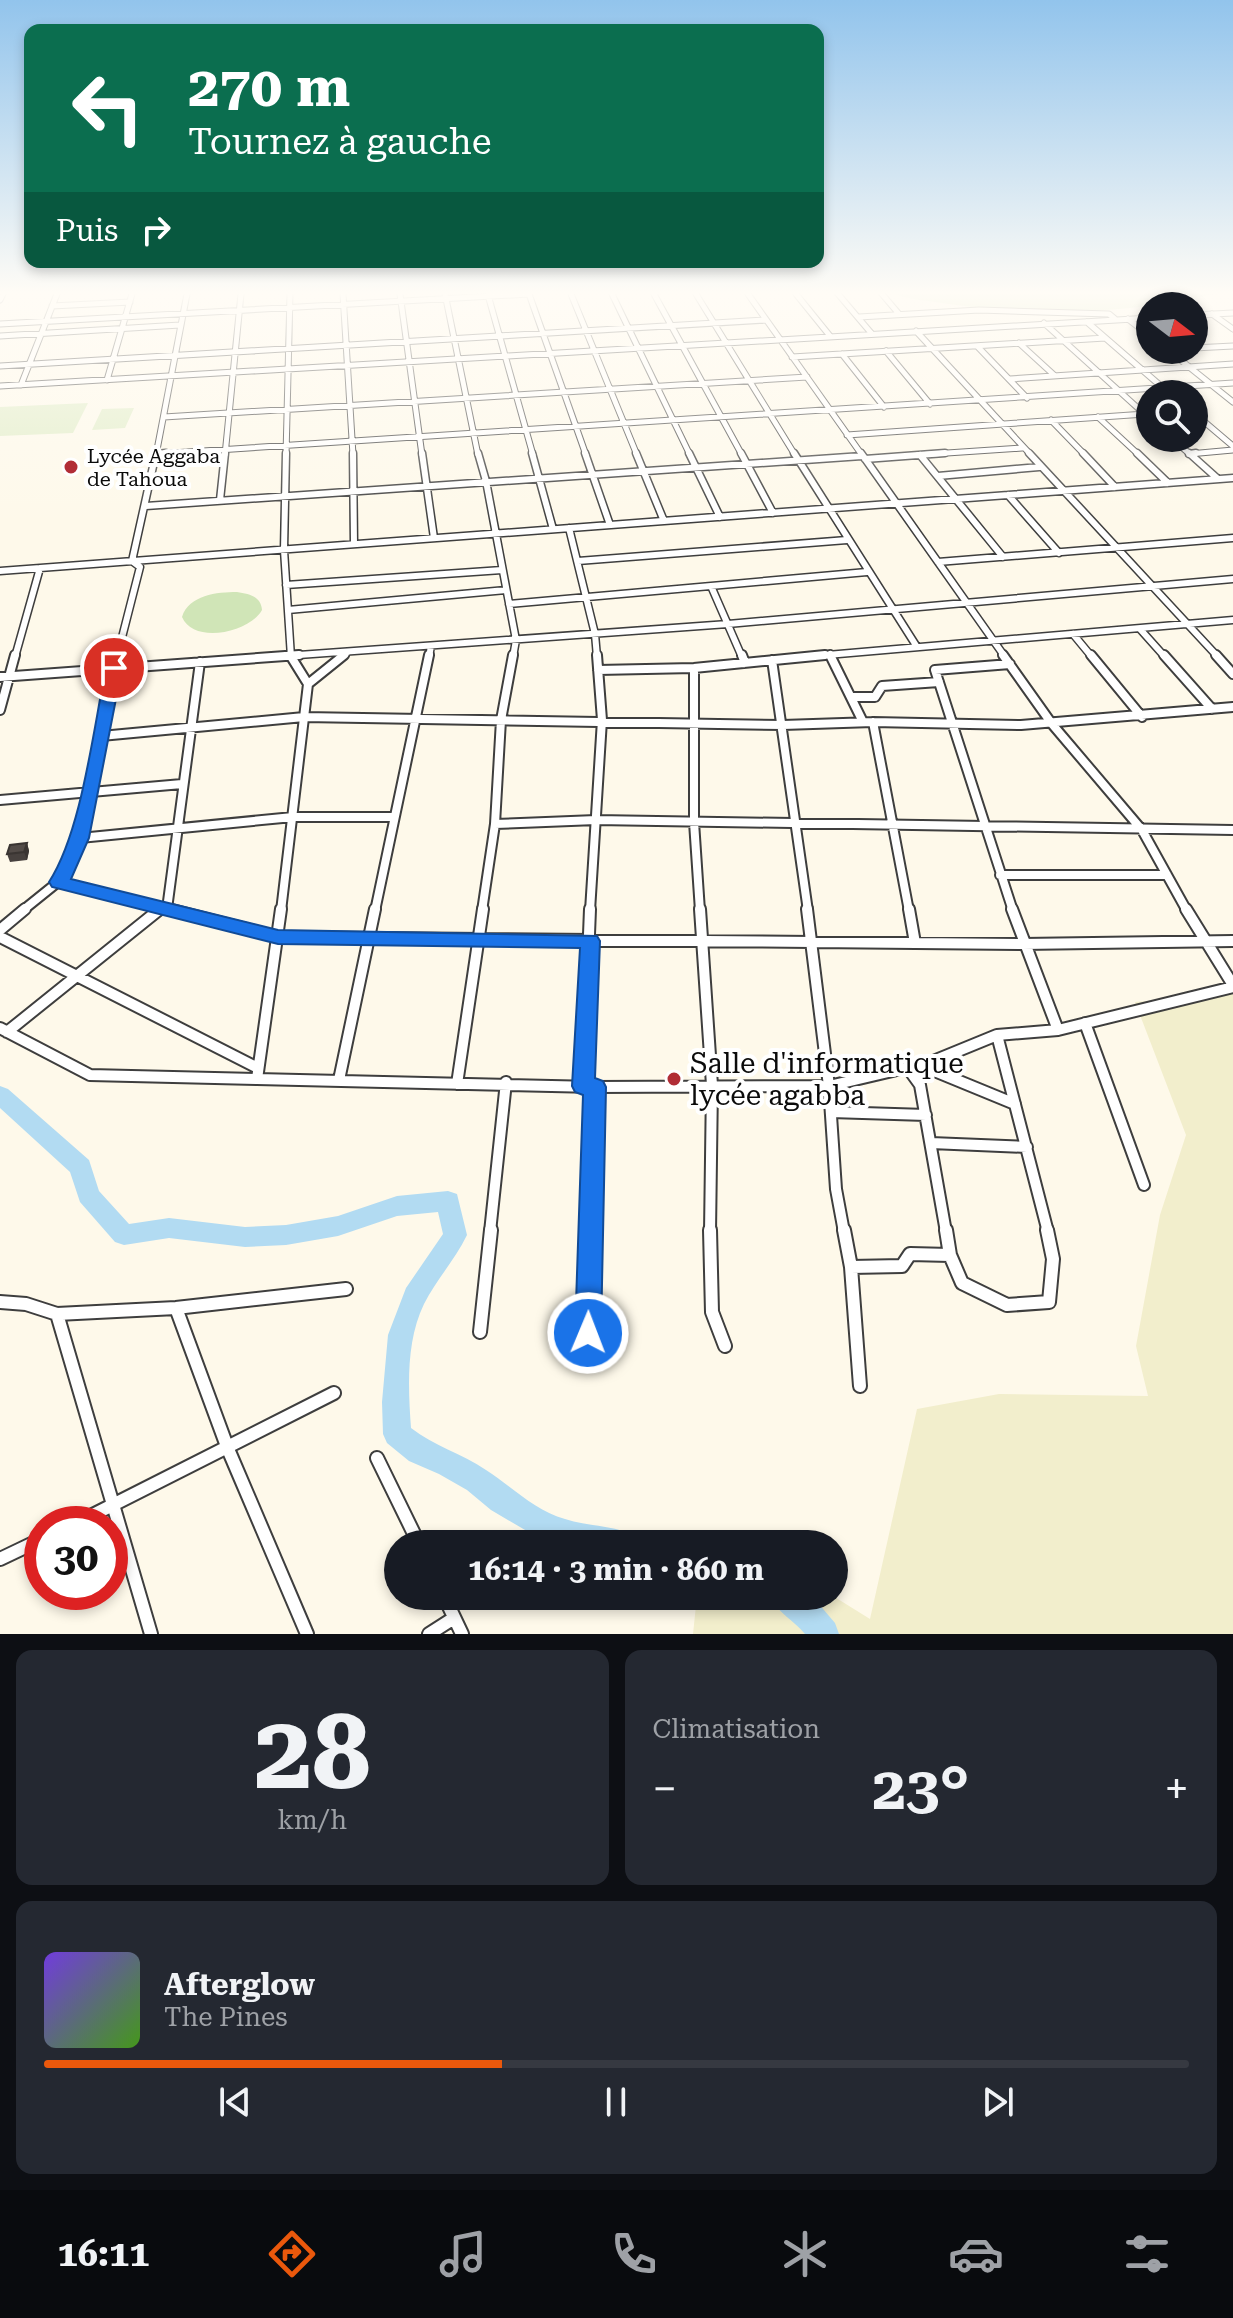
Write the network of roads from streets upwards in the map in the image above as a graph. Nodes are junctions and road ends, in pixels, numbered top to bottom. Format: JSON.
{"nodes":[{"id":1,"x":27,"y":370,"type":"edge"},
{"id":2,"x":110,"y":370,"type":"edge"},
{"id":3,"x":172,"y":370,"type":"edge"},
{"id":4,"x":257,"y":370,"type":"edge"},
{"id":5,"x":288,"y":370,"type":"edge"},
{"id":6,"x":350,"y":370,"type":"edge"},
{"id":7,"x":411,"y":370,"type":"edge"},
{"id":8,"x":461,"y":370,"type":"edge"},
{"id":9,"x":509,"y":370,"type":"edge"},
{"id":10,"x":555,"y":370,"type":"edge"},
{"id":11,"x":602,"y":370,"type":"edge"},
{"id":12,"x":649,"y":370,"type":"edge"},
{"id":13,"x":697,"y":370,"type":"edge"},
{"id":14,"x":743,"y":370,"type":"edge"},
{"id":15,"x":802,"y":370,"type":"edge"},
{"id":16,"x":855,"y":370,"type":"edge"},
{"id":17,"x":902,"y":370,"type":"edge"},
{"id":18,"x":951,"y":370,"type":"edge"},
{"id":19,"x":1001,"y":370,"type":"edge"},
{"id":20,"x":1048,"y":370,"type":"edge"},
{"id":21,"x":1136,"y":370,"type":"edge"},
{"id":22,"x":1142,"y":370,"type":"edge"},
{"id":23,"x":1193,"y":370,"type":"edge"},
{"id":24,"x":233,"y":372,"type":"junction"},
{"id":25,"x":1098,"y":372,"type":"junction"},
{"id":26,"x":171,"y":376,"type":"junction"},
{"id":27,"x":1054,"y":376,"type":"junction"},
{"id":28,"x":807,"y":377,"type":"junction"},
{"id":29,"x":1010,"y":379,"type":"junction"},
{"id":30,"x":107,"y":380,"type":"junction"},
{"id":31,"x":1154,"y":380,"type":"edge"},
{"id":32,"x":750,"y":381,"type":"junction"},
{"id":33,"x":704,"y":383,"type":"junction"},
{"id":34,"x":1233,"y":383,"type":"edge"},
{"id":35,"x":21,"y":385,"type":"junction"},
{"id":36,"x":1210,"y":385,"type":"junction"},
{"id":37,"x":0,"y":386,"type":"edge"},
{"id":38,"x":657,"y":387,"type":"junction"},
{"id":39,"x":1136,"y":389,"type":"edge"},
{"id":40,"x":611,"y":390,"type":"junction"},
{"id":41,"x":1119,"y":391,"type":"junction"},
{"id":42,"x":563,"y":393,"type":"junction"},
{"id":43,"x":516,"y":396,"type":"junction"},
{"id":44,"x":1027,"y":398,"type":"junction"},
{"id":45,"x":466,"y":399,"type":"junction"},
{"id":46,"x":979,"y":401,"type":"junction"},
{"id":47,"x":413,"y":402,"type":"junction"},
{"id":48,"x":1233,"y":402,"type":"edge"},
{"id":49,"x":930,"y":404,"type":"junction"},
{"id":50,"x":352,"y":406,"type":"junction"},
{"id":51,"x":1136,"y":406,"type":"edge"},
{"id":52,"x":884,"y":407,"type":"junction"},
{"id":53,"x":287,"y":409,"type":"junction"},
{"id":54,"x":830,"y":410,"type":"junction"},
{"id":55,"x":229,"y":413,"type":"junction"},
{"id":56,"x":771,"y":414,"type":"junction"},
{"id":57,"x":1136,"y":416,"type":"edge"},
{"id":58,"x":164,"y":417,"type":"junction"},
{"id":59,"x":723,"y":417,"type":"junction"},
{"id":60,"x":1098,"y":417,"type":"junction"},
{"id":61,"x":674,"y":420,"type":"junction"},
{"id":62,"x":1051,"y":420,"type":"junction"},
{"id":63,"x":626,"y":423,"type":"junction"},
{"id":64,"x":1000,"y":423,"type":"junction"},
{"id":65,"x":1208,"y":426,"type":"edge"},
{"id":66,"x":576,"y":427,"type":"junction"},
{"id":67,"x":526,"y":431,"type":"junction"},
{"id":68,"x":472,"y":434,"type":"junction"},
{"id":69,"x":847,"y":435,"type":"junction"},
{"id":70,"x":419,"y":437,"type":"junction"},
{"id":71,"x":353,"y":441,"type":"junction"},
{"id":72,"x":287,"y":446,"type":"junction"},
{"id":73,"x":1022,"y":448,"type":"junction"},
{"id":74,"x":1233,"y":448,"type":"edge"},
{"id":75,"x":225,"y":450,"type":"junction"},
{"id":76,"x":1187,"y":452,"type":"edge"},
{"id":77,"x":157,"y":454,"type":"junction"},
{"id":78,"x":1189,"y":454,"type":"junction"},
{"id":79,"x":920,"y":455,"type":"junction"},
{"id":80,"x":863,"y":458,"type":"junction"},
{"id":81,"x":799,"y":460,"type":"junction"},
{"id":82,"x":749,"y":463,"type":"junction"},
{"id":83,"x":696,"y":467,"type":"junction"},
{"id":84,"x":1039,"y":467,"type":"junction"},
{"id":85,"x":646,"y":471,"type":"junction"},
{"id":86,"x":591,"y":475,"type":"junction"},
{"id":87,"x":938,"y":476,"type":"junction"},
{"id":88,"x":541,"y":477,"type":"junction"},
{"id":89,"x":1233,"y":478,"type":"edge"},
{"id":90,"x":1218,"y":479,"type":"junction"},
{"id":91,"x":486,"y":481,"type":"junction"},
{"id":92,"x":1168,"y":483,"type":"junction"},
{"id":93,"x":428,"y":486,"type":"junction"},
{"id":94,"x":1115,"y":487,"type":"junction"},
{"id":95,"x":355,"y":491,"type":"junction"},
{"id":96,"x":1062,"y":491,"type":"junction"},
{"id":97,"x":1008,"y":495,"type":"junction"},
{"id":98,"x":285,"y":496,"type":"junction"},
{"id":99,"x":956,"y":499,"type":"junction"},
{"id":100,"x":220,"y":500,"type":"junction"},
{"id":101,"x":896,"y":504,"type":"junction"},
{"id":102,"x":146,"y":506,"type":"junction"},
{"id":103,"x":828,"y":509,"type":"junction"},
{"id":104,"x":773,"y":513,"type":"junction"},
{"id":105,"x":720,"y":517,"type":"junction"},
{"id":106,"x":664,"y":521,"type":"junction"},
{"id":107,"x":610,"y":525,"type":"junction"},
{"id":108,"x":569,"y":528,"type":"junction"},
{"id":109,"x":553,"y":529,"type":"junction"},
{"id":110,"x":496,"y":534,"type":"junction"},
{"id":111,"x":434,"y":538,"type":"junction"},
{"id":112,"x":1233,"y":538,"type":"edge"},
{"id":113,"x":847,"y":540,"type":"junction"},
{"id":114,"x":354,"y":544,"type":"junction"},
{"id":115,"x":1115,"y":548,"type":"junction"},
{"id":116,"x":284,"y":550,"type":"junction"},
{"id":117,"x":1059,"y":553,"type":"junction"},
{"id":118,"x":1003,"y":557,"type":"junction"},
{"id":119,"x":132,"y":561,"type":"junction"},
{"id":120,"x":578,"y":561,"type":"junction"},
{"id":121,"x":938,"y":562,"type":"junction"},
{"id":122,"x":40,"y":568,"type":"junction"},
{"id":123,"x":502,"y":570,"type":"junction"},
{"id":124,"x":0,"y":571,"type":"edge"},
{"id":125,"x":867,"y":572,"type":"junction"},
{"id":126,"x":1233,"y":579,"type":"edge"},
{"id":127,"x":286,"y":585,"type":"junction"},
{"id":128,"x":711,"y":586,"type":"junction"},
{"id":129,"x":1151,"y":587,"type":"junction"},
{"id":130,"x":506,"y":590,"type":"junction"},
{"id":131,"x":588,"y":596,"type":"junction"},
{"id":132,"x":965,"y":601,"type":"junction"},
{"id":133,"x":509,"y":604,"type":"junction"},
{"id":134,"x":894,"y":608,"type":"junction"},
{"id":135,"x":288,"y":610,"type":"junction"},
{"id":136,"x":1233,"y":620,"type":"edge"},
{"id":137,"x":728,"y":624,"type":"junction"},
{"id":138,"x":1185,"y":624,"type":"junction"},
{"id":139,"x":1140,"y":629,"type":"junction"},
{"id":140,"x":595,"y":634,"type":"junction"},
{"id":141,"x":1073,"y":634,"type":"junction"},
{"id":142,"x":992,"y":639,"type":"junction"},
{"id":143,"x":516,"y":640,"type":"junction"},
{"id":144,"x":431,"y":646,"type":"junction"},
{"id":145,"x":917,"y":647,"type":"junction"},
{"id":146,"x":349,"y":651,"type":"junction"},
{"id":147,"x":290,"y":655,"type":"junction"},
{"id":148,"x":830,"y":655,"type":"junction"},
{"id":149,"x":772,"y":660,"type":"junction"},
{"id":150,"x":200,"y":662,"type":"junction"},
{"id":151,"x":745,"y":663,"type":"junction"},
{"id":152,"x":1010,"y":664,"type":"junction"},
{"id":153,"x":114,"y":668,"type":"junction"},
{"id":154,"x":694,"y":668,"type":"junction"},
{"id":155,"x":598,"y":670,"type":"junction"},
{"id":156,"x":1233,"y":674,"type":"edge"},
{"id":157,"x":10,"y":676,"type":"junction"},
{"id":158,"x":0,"y":677,"type":"edge"},
{"id":159,"x":939,"y":682,"type":"junction"},
{"id":160,"x":308,"y":684,"type":"junction"},
{"id":161,"x":851,"y":697,"type":"junction"},
{"id":162,"x":1233,"y":707,"type":"edge"},
{"id":163,"x":1212,"y":709,"type":"junction"},
{"id":164,"x":0,"y":710,"type":"edge"},
{"id":165,"x":304,"y":717,"type":"junction"},
{"id":166,"x":1142,"y":717,"type":"junction"},
{"id":167,"x":415,"y":719,"type":"junction"},
{"id":168,"x":501,"y":720,"type":"junction"},
{"id":169,"x":602,"y":720,"type":"junction"},
{"id":170,"x":868,"y":722,"type":"junction"},
{"id":171,"x":696,"y":724,"type":"junction"},
{"id":172,"x":953,"y":724,"type":"junction"},
{"id":173,"x":1052,"y":724,"type":"junction"},
{"id":174,"x":783,"y":725,"type":"junction"},
{"id":175,"x":193,"y":728,"type":"junction"},
{"id":176,"x":101,"y":736,"type":"junction"},
{"id":177,"x":182,"y":784,"type":"junction"},
{"id":178,"x":89,"y":794,"type":"junction"},
{"id":179,"x":0,"y":800,"type":"edge"},
{"id":180,"x":293,"y":817,"type":"junction"},
{"id":181,"x":394,"y":817,"type":"junction"},
{"id":182,"x":596,"y":820,"type":"junction"},
{"id":183,"x":694,"y":822,"type":"junction"},
{"id":184,"x":495,"y":824,"type":"junction"},
{"id":185,"x":797,"y":824,"type":"junction"},
{"id":186,"x":893,"y":825,"type":"junction"},
{"id":187,"x":983,"y":825,"type":"junction"},
{"id":188,"x":176,"y":829,"type":"junction"},
{"id":189,"x":1142,"y":830,"type":"junction"},
{"id":190,"x":1230,"y":830,"type":"edge"},
{"id":191,"x":80,"y":838,"type":"junction"},
{"id":192,"x":1233,"y":839,"type":"edge"},
{"id":193,"x":1000,"y":875,"type":"junction"},
{"id":194,"x":1167,"y":875,"type":"junction"},
{"id":195,"x":58,"y":882,"type":"junction"},
{"id":196,"x":164,"y":909,"type":"junction"},
{"id":197,"x":0,"y":930,"type":"edge"},
{"id":198,"x":0,"y":937,"type":"edge"},
{"id":199,"x":278,"y":937,"type":"junction"},
{"id":200,"x":368,"y":938,"type":"junction"},
{"id":201,"x":477,"y":939,"type":"junction"},
{"id":202,"x":590,"y":941,"type":"junction"},
{"id":203,"x":1233,"y":941,"type":"edge"},
{"id":204,"x":703,"y":942,"type":"junction"},
{"id":205,"x":811,"y":942,"type":"junction"},
{"id":206,"x":1204,"y":942,"type":"junction"},
{"id":207,"x":915,"y":943,"type":"junction"},
{"id":208,"x":1023,"y":944,"type":"junction"},
{"id":209,"x":77,"y":976,"type":"junction"},
{"id":210,"x":1233,"y":986,"type":"edge"},
{"id":211,"x":1085,"y":1023,"type":"junction"},
{"id":212,"x":4,"y":1030,"type":"edge"},
{"id":213,"x":1058,"y":1030,"type":"junction"},
{"id":214,"x":997,"y":1035,"type":"junction"},
{"id":215,"x":912,"y":1065,"type":"junction"},
{"id":216,"x":258,"y":1074,"type":"junction"},
{"id":217,"x":339,"y":1080,"type":"junction"},
{"id":218,"x":506,"y":1082,"type":"junction"},
{"id":219,"x":457,"y":1084,"type":"junction"},
{"id":220,"x":712,"y":1085,"type":"junction"},
{"id":221,"x":589,"y":1086,"type":"junction"},
{"id":222,"x":829,"y":1086,"type":"junction"},
{"id":223,"x":1015,"y":1104,"type":"junction"},
{"id":224,"x":831,"y":1112,"type":"junction"},
{"id":225,"x":926,"y":1115,"type":"junction"},
{"id":226,"x":931,"y":1143,"type":"junction"},
{"id":227,"x":1027,"y":1147,"type":"junction"},
{"id":228,"x":1144,"y":1185,"type":"dead end"},
{"id":229,"x":950,"y":1255,"type":"junction"},
{"id":230,"x":851,"y":1267,"type":"junction"},
{"id":231,"x":346,"y":1289,"type":"dead end"},
{"id":232,"x":0,"y":1302,"type":"edge"},
{"id":233,"x":176,"y":1308,"type":"junction"},
{"id":234,"x":57,"y":1314,"type":"junction"},
{"id":235,"x":480,"y":1332,"type":"dead end"},
{"id":236,"x":588,"y":1333,"type":"dead end"},
{"id":237,"x":725,"y":1346,"type":"dead end"},
{"id":238,"x":860,"y":1386,"type":"dead end"},
{"id":239,"x":334,"y":1393,"type":"dead end"},
{"id":240,"x":228,"y":1449,"type":"junction"},
{"id":241,"x":377,"y":1458,"type":"dead end"},
{"id":242,"x":113,"y":1506,"type":"edge"},
{"id":243,"x":115,"y":1506,"type":"edge"},
{"id":244,"x":412,"y":1530,"type":"edge"},
{"id":245,"x":24,"y":1548,"type":"edge"},
{"id":246,"x":128,"y":1557,"type":"edge"},
{"id":247,"x":0,"y":1559,"type":"edge"},
{"id":248,"x":450,"y":1610,"type":"edge"},
{"id":249,"x":454,"y":1618,"type":"junction"},
{"id":250,"x":151,"y":1634,"type":"edge"},
{"id":251,"x":307,"y":1634,"type":"edge"},
{"id":252,"x":429,"y":1634,"type":"edge"},
{"id":253,"x":462,"y":1634,"type":"edge"}],
"edges":[{"from":1,"to":35,"type":"street"},
{"from":2,"to":30,"type":"street"},
{"from":3,"to":26,"type":"street"},
{"from":4,"to":24,"type":"street"},
{"from":5,"to":53,"type":"street"},
{"from":6,"to":50,"type":"street"},
{"from":7,"to":47,"type":"street"},
{"from":8,"to":45,"type":"street"},
{"from":9,"to":43,"type":"street"},
{"from":10,"to":42,"type":"street"},
{"from":11,"to":40,"type":"street"},
{"from":12,"to":38,"type":"street"},
{"from":13,"to":33,"type":"street"},
{"from":14,"to":32,"type":"street"},
{"from":15,"to":28,"type":"street"},
{"from":16,"to":52,"type":"street"},
{"from":17,"to":49,"type":"street"},
{"from":18,"to":46,"type":"street"},
{"from":19,"to":29,"type":"street"},
{"from":20,"to":27,"type":"street"},
{"from":21,"to":25,"type":"street"},
{"from":22,"to":31,"type":"street"},
{"from":23,"to":36,"type":"street"},
{"from":24,"to":26,"type":"street"},
{"from":24,"to":55,"type":"street"},
{"from":25,"to":27,"type":"street"},
{"from":25,"to":41,"type":"street"},
{"from":26,"to":30,"type":"street"},
{"from":26,"to":58,"type":"street"},
{"from":27,"to":29,"type":"street"},
{"from":28,"to":32,"type":"street"},
{"from":28,"to":54,"type":"street"},
{"from":29,"to":44,"type":"street"},
{"from":30,"to":35,"type":"street"},
{"from":32,"to":33,"type":"street"},
{"from":32,"to":56,"type":"street"},
{"from":33,"to":38,"type":"street"},
{"from":33,"to":59,"type":"street"},
{"from":34,"to":36,"type":"street"},
{"from":35,"to":37,"type":"street"},
{"from":36,"to":48,"type":"street"},
{"from":38,"to":40,"type":"street"},
{"from":38,"to":61,"type":"street"},
{"from":39,"to":41,"type":"street"},
{"from":40,"to":42,"type":"street"},
{"from":40,"to":63,"type":"street"},
{"from":41,"to":44,"type":"street"},
{"from":41,"to":51,"type":"street"},
{"from":42,"to":43,"type":"street"},
{"from":42,"to":66,"type":"street"},
{"from":43,"to":45,"type":"street"},
{"from":43,"to":67,"type":"street"},
{"from":44,"to":46,"type":"street"},
{"from":45,"to":47,"type":"street"},
{"from":45,"to":68,"type":"street"},
{"from":46,"to":49,"type":"street"},
{"from":46,"to":64,"type":"street"},
{"from":47,"to":50,"type":"street"},
{"from":47,"to":70,"type":"street"},
{"from":49,"to":52,"type":"street"},
{"from":50,"to":53,"type":"street"},
{"from":50,"to":71,"type":"street"},
{"from":52,"to":54,"type":"street"},
{"from":53,"to":55,"type":"street"},
{"from":53,"to":72,"type":"street"},
{"from":54,"to":56,"type":"street"},
{"from":54,"to":69,"type":"street"},
{"from":55,"to":58,"type":"street"},
{"from":55,"to":75,"type":"street"},
{"from":56,"to":59,"type":"street"},
{"from":56,"to":81,"type":"street"},
{"from":57,"to":60,"type":"street"},
{"from":58,"to":77,"type":"street"},
{"from":59,"to":61,"type":"street"},
{"from":59,"to":82,"type":"street"},
{"from":60,"to":62,"type":"street"},
{"from":60,"to":92,"type":"street"},
{"from":61,"to":63,"type":"street"},
{"from":61,"to":83,"type":"street"},
{"from":62,"to":64,"type":"street"},
{"from":62,"to":94,"type":"street"},
{"from":63,"to":66,"type":"street"},
{"from":63,"to":85,"type":"street"},
{"from":64,"to":69,"type":"street"},
{"from":64,"to":73,"type":"street"},
{"from":65,"to":74,"type":"street"},
{"from":66,"to":67,"type":"street"},
{"from":66,"to":86,"type":"street"},
{"from":67,"to":68,"type":"street"},
{"from":67,"to":88,"type":"street"},
{"from":68,"to":70,"type":"street"},
{"from":68,"to":91,"type":"street"},
{"from":69,"to":80,"type":"street"},
{"from":70,"to":71,"type":"street"},
{"from":70,"to":93,"type":"street"},
{"from":71,"to":72,"type":"street"},
{"from":71,"to":95,"type":"street"},
{"from":72,"to":75,"type":"street"},
{"from":72,"to":98,"type":"street"},
{"from":73,"to":79,"type":"street"},
{"from":73,"to":84,"type":"street"},
{"from":74,"to":78,"type":"street"},
{"from":75,"to":77,"type":"street"},
{"from":75,"to":100,"type":"street"},
{"from":76,"to":78,"type":"street"},
{"from":77,"to":102,"type":"street"},
{"from":78,"to":90,"type":"street"},
{"from":79,"to":80,"type":"street"},
{"from":79,"to":87,"type":"street"},
{"from":80,"to":81,"type":"street"},
{"from":80,"to":101,"type":"street"},
{"from":81,"to":82,"type":"street"},
{"from":81,"to":103,"type":"street"},
{"from":82,"to":83,"type":"street"},
{"from":82,"to":104,"type":"street"},
{"from":83,"to":85,"type":"street"},
{"from":83,"to":105,"type":"street"},
{"from":84,"to":87,"type":"street"},
{"from":84,"to":96,"type":"street"},
{"from":85,"to":86,"type":"street"},
{"from":85,"to":106,"type":"street"},
{"from":86,"to":88,"type":"street"},
{"from":86,"to":107,"type":"street"},
{"from":87,"to":99,"type":"street"},
{"from":88,"to":91,"type":"street"},
{"from":88,"to":109,"type":"street"},
{"from":89,"to":90,"type":"street"},
{"from":90,"to":92,"type":"street"},
{"from":91,"to":93,"type":"street"},
{"from":91,"to":110,"type":"street"},
{"from":92,"to":94,"type":"street"},
{"from":93,"to":95,"type":"street"},
{"from":93,"to":111,"type":"street"},
{"from":94,"to":96,"type":"street"},
{"from":95,"to":98,"type":"street"},
{"from":95,"to":114,"type":"street"},
{"from":96,"to":97,"type":"street"},
{"from":96,"to":115,"type":"street"},
{"from":97,"to":99,"type":"street"},
{"from":97,"to":117,"type":"street"},
{"from":98,"to":100,"type":"street"},
{"from":98,"to":116,"type":"street"},
{"from":99,"to":101,"type":"street"},
{"from":99,"to":118,"type":"street"},
{"from":100,"to":102,"type":"street"},
{"from":101,"to":103,"type":"street"},
{"from":101,"to":121,"type":"street"},
{"from":102,"to":119,"type":"street"},
{"from":103,"to":104,"type":"street"},
{"from":103,"to":113,"type":"street"},
{"from":104,"to":105,"type":"street"},
{"from":105,"to":106,"type":"street"},
{"from":106,"to":107,"type":"street"},
{"from":107,"to":108,"type":"street"},
{"from":108,"to":109,"type":"street"},
{"from":108,"to":120,"type":"street"},
{"from":109,"to":110,"type":"street"},
{"from":110,"to":111,"type":"street"},
{"from":110,"to":123,"type":"street"},
{"from":111,"to":114,"type":"street"},
{"from":112,"to":115,"type":"street"},
{"from":113,"to":120,"type":"street"},
{"from":113,"to":125,"type":"street"},
{"from":114,"to":116,"type":"street"},
{"from":115,"to":117,"type":"street"},
{"from":115,"to":129,"type":"street"},
{"from":116,"to":119,"type":"street"},
{"from":116,"to":127,"type":"street"},
{"from":117,"to":118,"type":"street"},
{"from":118,"to":121,"type":"street"},
{"from":119,"to":122,"type":"street"},
{"from":119,"to":153,"type":"street"},
{"from":120,"to":131,"type":"street"},
{"from":121,"to":132,"type":"street"},
{"from":122,"to":124,"type":"street"},
{"from":122,"to":157,"type":"street"},
{"from":123,"to":127,"type":"street"},
{"from":123,"to":130,"type":"street"},
{"from":125,"to":128,"type":"street"},
{"from":125,"to":134,"type":"street"},
{"from":126,"to":129,"type":"street"},
{"from":127,"to":135,"type":"street"},
{"from":128,"to":131,"type":"street"},
{"from":128,"to":137,"type":"street"},
{"from":129,"to":132,"type":"street"},
{"from":129,"to":138,"type":"street"},
{"from":130,"to":133,"type":"street"},
{"from":130,"to":135,"type":"street"},
{"from":131,"to":133,"type":"street"},
{"from":131,"to":140,"type":"street"},
{"from":132,"to":134,"type":"street"},
{"from":132,"to":142,"type":"street"},
{"from":133,"to":143,"type":"street"},
{"from":134,"to":137,"type":"street"},
{"from":134,"to":145,"type":"street"},
{"from":135,"to":147,"type":"street"},
{"from":136,"to":138,"type":"street"},
{"from":137,"to":140,"type":"street"},
{"from":137,"to":151,"type":"street"},
{"from":138,"to":139,"type":"street"},
{"from":138,"to":156,"type":"street"},
{"from":139,"to":141,"type":"street"},
{"from":139,"to":163,"type":"street"},
{"from":140,"to":143,"type":"street"},
{"from":140,"to":155,"type":"street"},
{"from":141,"to":142,"type":"street"},
{"from":141,"to":166,"type":"street"},
{"from":142,"to":145,"type":"street"},
{"from":142,"to":152,"type":"street"},
{"from":143,"to":144,"type":"street"},
{"from":143,"to":168,"type":"street"},
{"from":144,"to":146,"type":"street"},
{"from":144,"to":167,"type":"street"},
{"from":145,"to":148,"type":"street"},
{"from":146,"to":147,"type":"street"},
{"from":146,"to":160,"type":"street"},
{"from":147,"to":150,"type":"street"},
{"from":147,"to":160,"type":"street"},
{"from":148,"to":149,"type":"street"},
{"from":148,"to":161,"type":"street"},
{"from":149,"to":151,"type":"street"},
{"from":149,"to":174,"type":"street"},
{"from":150,"to":153,"type":"street"},
{"from":150,"to":175,"type":"street"},
{"from":151,"to":154,"type":"street"},
{"from":152,"to":159,"type":"street"},
{"from":152,"to":173,"type":"street"},
{"from":153,"to":157,"type":"street"},
{"from":153,"to":176,"type":"street"},
{"from":154,"to":155,"type":"street"},
{"from":154,"to":171,"type":"street"},
{"from":155,"to":169,"type":"street"},
{"from":157,"to":158,"type":"street"},
{"from":157,"to":164,"type":"street"},
{"from":159,"to":161,"type":"street"},
{"from":159,"to":172,"type":"street"},
{"from":160,"to":165,"type":"street"},
{"from":161,"to":170,"type":"street"},
{"from":162,"to":163,"type":"street"},
{"from":163,"to":166,"type":"street"},
{"from":165,"to":167,"type":"street"},
{"from":165,"to":175,"type":"street"},
{"from":165,"to":180,"type":"street"},
{"from":166,"to":173,"type":"street"},
{"from":167,"to":168,"type":"street"},
{"from":167,"to":181,"type":"street"},
{"from":168,"to":169,"type":"street"},
{"from":168,"to":184,"type":"street"},
{"from":169,"to":171,"type":"street"},
{"from":169,"to":182,"type":"street"},
{"from":170,"to":172,"type":"street"},
{"from":170,"to":174,"type":"street"},
{"from":170,"to":186,"type":"street"},
{"from":171,"to":174,"type":"street"},
{"from":171,"to":183,"type":"street"},
{"from":172,"to":173,"type":"street"},
{"from":172,"to":187,"type":"street"},
{"from":173,"to":189,"type":"street"},
{"from":174,"to":185,"type":"street"},
{"from":175,"to":176,"type":"street"},
{"from":175,"to":177,"type":"street"},
{"from":176,"to":178,"type":"street"},
{"from":177,"to":178,"type":"street"},
{"from":177,"to":188,"type":"street"},
{"from":178,"to":179,"type":"street"},
{"from":178,"to":191,"type":"street"},
{"from":180,"to":181,"type":"street"},
{"from":180,"to":188,"type":"street"},
{"from":180,"to":199,"type":"street"},
{"from":181,"to":200,"type":"street"},
{"from":182,"to":183,"type":"street"},
{"from":182,"to":184,"type":"street"},
{"from":182,"to":202,"type":"street"},
{"from":183,"to":185,"type":"street"},
{"from":183,"to":204,"type":"street"},
{"from":184,"to":201,"type":"street"},
{"from":185,"to":186,"type":"street"},
{"from":185,"to":205,"type":"street"},
{"from":186,"to":187,"type":"street"},
{"from":186,"to":207,"type":"street"},
{"from":187,"to":189,"type":"street"},
{"from":187,"to":193,"type":"street"},
{"from":188,"to":191,"type":"street"},
{"from":188,"to":196,"type":"street"},
{"from":189,"to":190,"type":"street"},
{"from":189,"to":194,"type":"street"},
{"from":190,"to":192,"type":"street"},
{"from":191,"to":195,"type":"street"},
{"from":193,"to":194,"type":"street"},
{"from":193,"to":208,"type":"street"},
{"from":194,"to":206,"type":"street"},
{"from":195,"to":196,"type":"street"},
{"from":195,"to":197,"type":"street"},
{"from":196,"to":199,"type":"street"},
{"from":196,"to":209,"type":"street"},
{"from":198,"to":209,"type":"street"},
{"from":199,"to":200,"type":"street"},
{"from":199,"to":216,"type":"street"},
{"from":200,"to":201,"type":"street"},
{"from":200,"to":217,"type":"street"},
{"from":201,"to":202,"type":"street"},
{"from":201,"to":219,"type":"street"},
{"from":202,"to":204,"type":"street"},
{"from":202,"to":221,"type":"street"},
{"from":203,"to":206,"type":"street"},
{"from":204,"to":205,"type":"street"},
{"from":204,"to":220,"type":"street"},
{"from":205,"to":207,"type":"street"},
{"from":205,"to":222,"type":"street"},
{"from":206,"to":208,"type":"street"},
{"from":206,"to":210,"type":"street"},
{"from":207,"to":208,"type":"street"},
{"from":208,"to":213,"type":"street"},
{"from":209,"to":212,"type":"street"},
{"from":209,"to":216,"type":"street"},
{"from":210,"to":211,"type":"street"},
{"from":211,"to":213,"type":"street"},
{"from":211,"to":228,"type":"street"},
{"from":212,"to":216,"type":"street"},
{"from":213,"to":214,"type":"street"},
{"from":214,"to":215,"type":"street"},
{"from":214,"to":223,"type":"street"},
{"from":215,"to":222,"type":"street"},
{"from":215,"to":223,"type":"street"},
{"from":215,"to":225,"type":"street"},
{"from":216,"to":217,"type":"street"},
{"from":217,"to":219,"type":"street"},
{"from":218,"to":219,"type":"street"},
{"from":218,"to":221,"type":"street"},
{"from":218,"to":235,"type":"street"},
{"from":220,"to":221,"type":"street"},
{"from":220,"to":222,"type":"street"},
{"from":220,"to":237,"type":"street"},
{"from":221,"to":236,"type":"street"},
{"from":222,"to":224,"type":"street"},
{"from":223,"to":227,"type":"street"},
{"from":224,"to":225,"type":"street"},
{"from":224,"to":230,"type":"street"},
{"from":225,"to":226,"type":"street"},
{"from":226,"to":227,"type":"street"},
{"from":226,"to":229,"type":"street"},
{"from":227,"to":229,"type":"street"},
{"from":229,"to":230,"type":"street"},
{"from":230,"to":238,"type":"street"},
{"from":231,"to":233,"type":"street"},
{"from":232,"to":234,"type":"street"},
{"from":233,"to":234,"type":"street"},
{"from":233,"to":240,"type":"street"},
{"from":234,"to":242,"type":"street"},
{"from":239,"to":240,"type":"street"},
{"from":240,"to":243,"type":"street"},
{"from":240,"to":251,"type":"street"},
{"from":241,"to":244,"type":"street"},
{"from":245,"to":247,"type":"street"},
{"from":246,"to":250,"type":"street"},
{"from":248,"to":249,"type":"street"},
{"from":249,"to":252,"type":"street"},
{"from":249,"to":253,"type":"street"}]}
